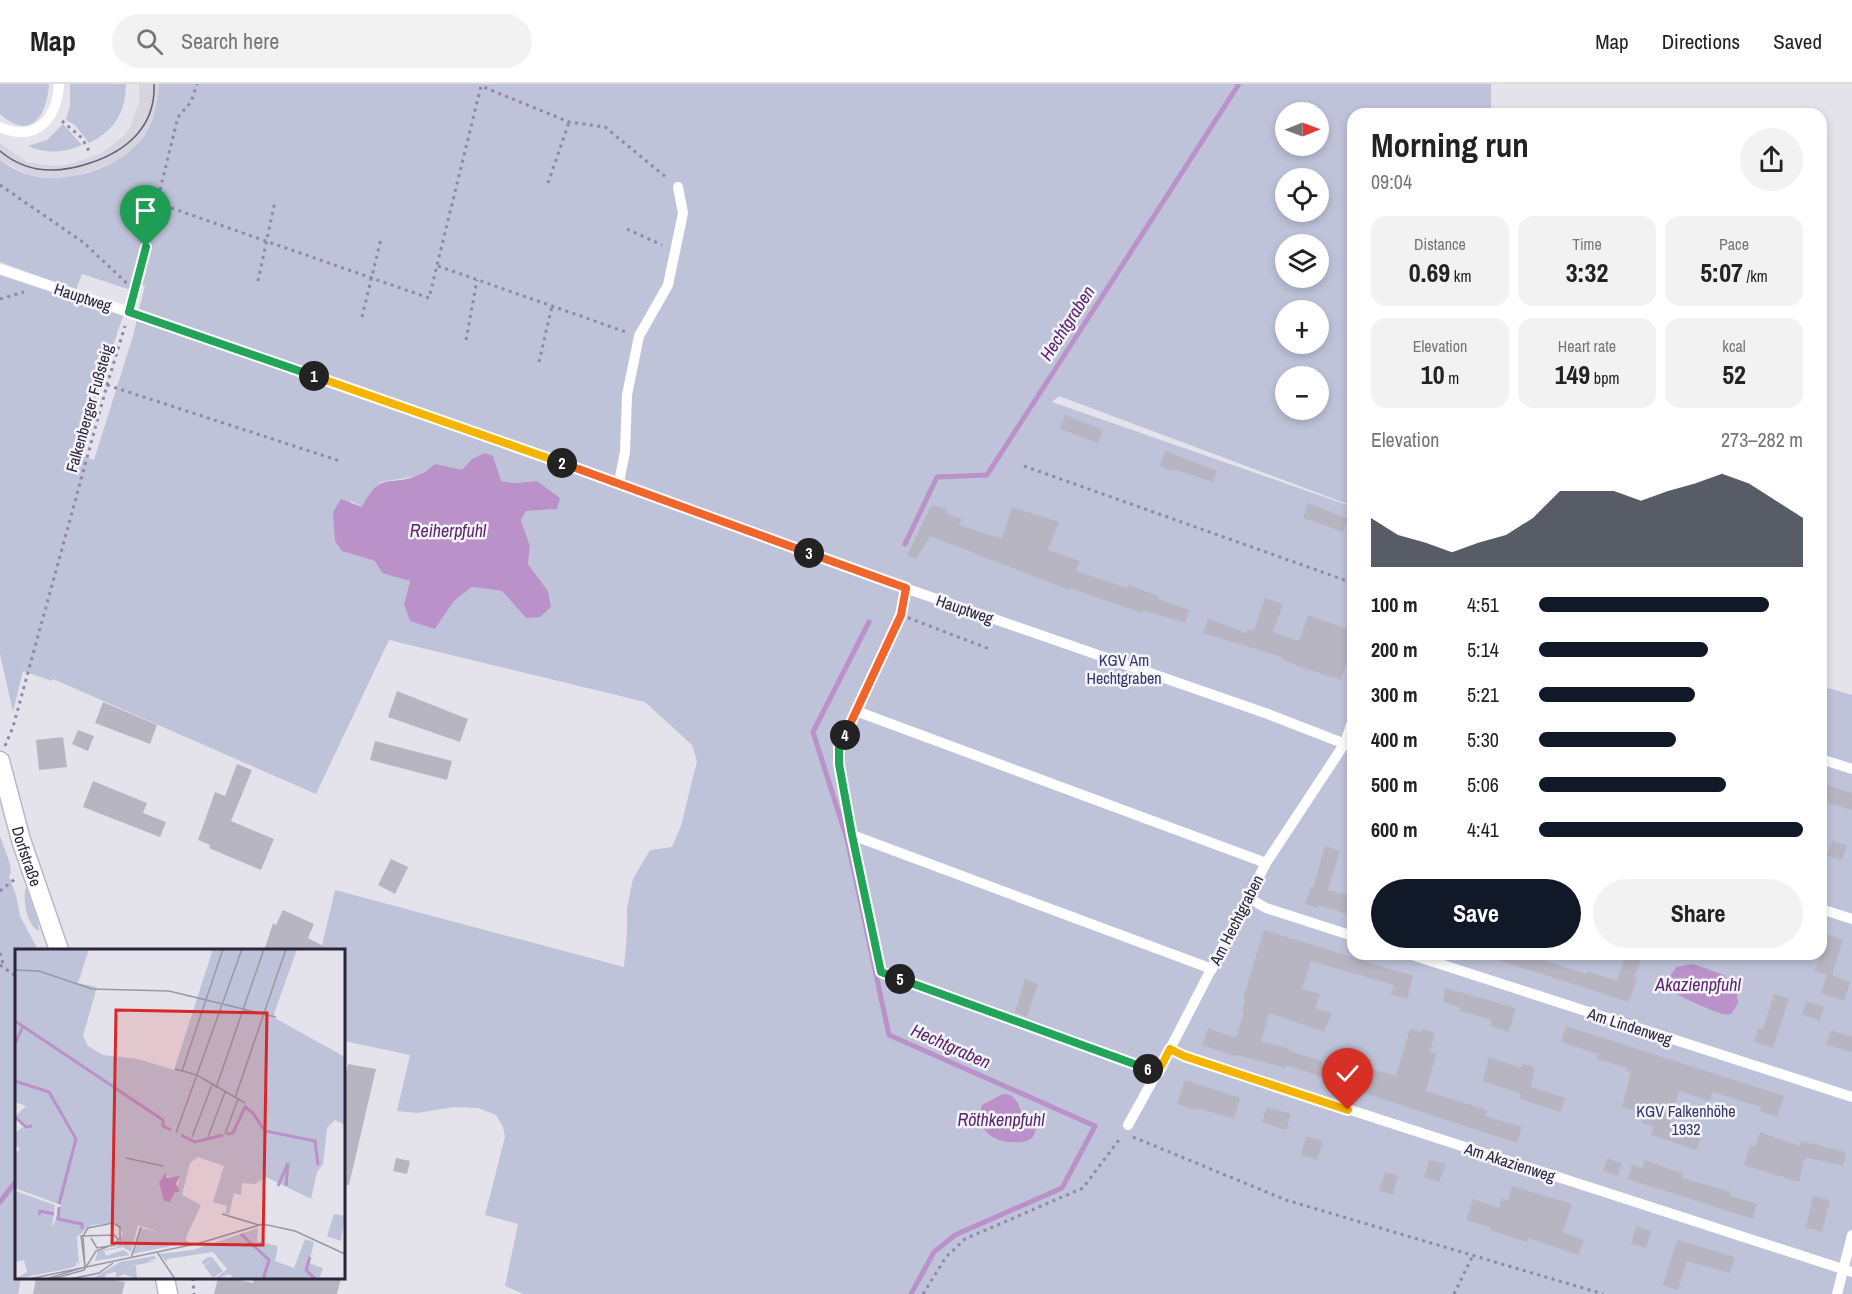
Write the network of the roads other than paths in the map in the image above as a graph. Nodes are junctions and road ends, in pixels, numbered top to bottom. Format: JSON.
{"nodes":[{"id":1,"x":59,"y":84,"type":"edge"},
{"id":2,"x":0,"y":127,"type":"edge"},
{"id":3,"x":678,"y":187,"type":"road end"},
{"id":4,"x":0,"y":269,"type":"edge"},
{"id":5,"x":129,"y":312,"type":"road end"},
{"id":6,"x":619,"y":482,"type":"road end"},
{"id":7,"x":885,"y":581,"type":"road end"},
{"id":8,"x":856,"y":711,"type":"road end"},
{"id":9,"x":1347,"y":744,"type":"edge"},
{"id":10,"x":1347,"y":748,"type":"edge"},
{"id":11,"x":0,"y":761,"type":"edge"},
{"id":12,"x":1827,"y":761,"type":"edge"},
{"id":13,"x":1852,"y":769,"type":"edge"},
{"id":14,"x":852,"y":835,"type":"road end"},
{"id":15,"x":1266,"y":863,"type":"junction"},
{"id":16,"x":1247,"y":897,"type":"junction"},
{"id":17,"x":1827,"y":911,"type":"edge"},
{"id":18,"x":1852,"y":919,"type":"edge"},
{"id":19,"x":1347,"y":934,"type":"edge"},
{"id":20,"x":57,"y":949,"type":"edge"},
{"id":21,"x":1428,"y":960,"type":"edge"},
{"id":22,"x":1212,"y":969,"type":"junction"},
{"id":23,"x":881,"y":972,"type":"road end"},
{"id":24,"x":1170,"y":1049,"type":"junction"},
{"id":25,"x":1158,"y":1072,"type":"junction"},
{"id":26,"x":1852,"y":1097,"type":"edge"},
{"id":27,"x":1126,"y":1129,"type":"road end"},
{"id":28,"x":1852,"y":1235,"type":"edge"},
{"id":29,"x":1848,"y":1271,"type":"edge"},
{"id":30,"x":165,"y":1279,"type":"edge"},
{"id":31,"x":168,"y":1294,"type":"edge"},
{"id":32,"x":1837,"y":1294,"type":"edge"}],
"edges":[{"from":1,"to":2,"type":"lane"},
{"from":3,"to":6,"type":"lane"},
{"from":4,"to":5,"type":"lane","name":"Hauptweg"},
{"from":7,"to":9,"type":"lane","name":"Hauptweg"},
{"from":8,"to":15,"type":"lane"},
{"from":10,"to":15,"type":"lane","name":"Am Hechtgraben"},
{"from":11,"to":20,"type":"main road","name":"Dorfstraße"},
{"from":12,"to":13,"type":"lane"},
{"from":14,"to":22,"type":"lane"},
{"from":15,"to":16,"type":"lane","name":"Am Hechtgraben"},
{"from":16,"to":19,"type":"lane"},
{"from":16,"to":22,"type":"lane","name":"Am Hechtgraben"},
{"from":17,"to":18,"type":"lane"},
{"from":21,"to":26,"type":"lane","name":"Am Lindenweg"},
{"from":22,"to":24,"type":"lane","name":"Am Hechtgraben"},
{"from":23,"to":25,"type":"lane"},
{"from":24,"to":25,"type":"lane","name":"Am Hechtgraben"},
{"from":24,"to":29,"type":"lane","name":"Am Akazienweg"},
{"from":25,"to":27,"type":"lane","name":"Am Hechtgraben"},
{"from":28,"to":29,"type":"lane"},
{"from":29,"to":32,"type":"lane"},
{"from":30,"to":31,"type":"main road"}]}
